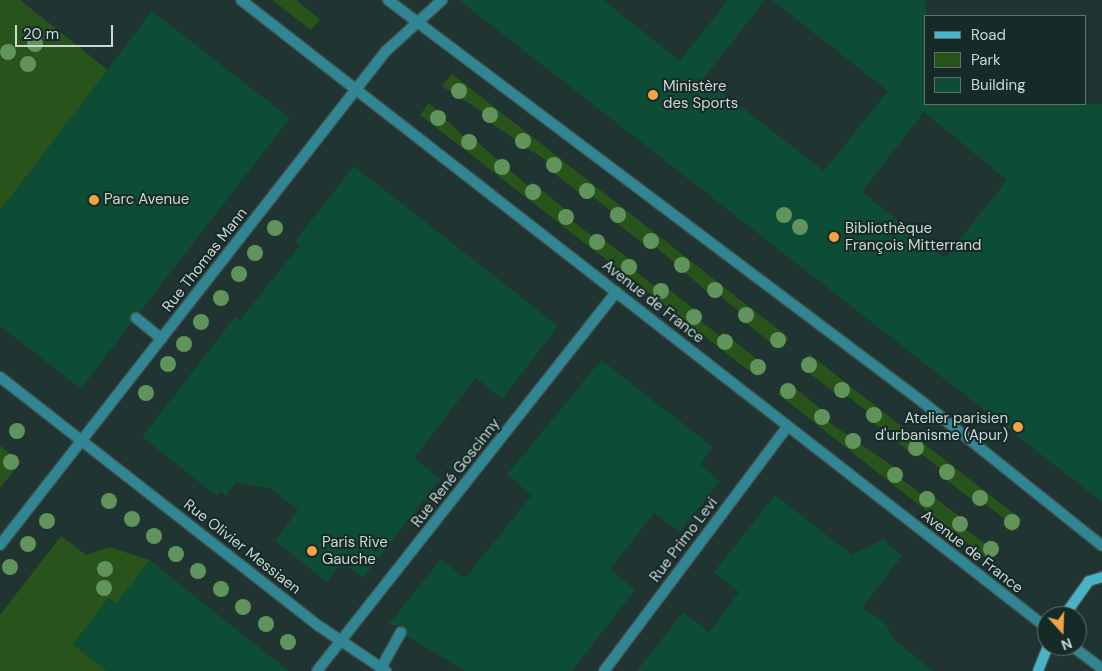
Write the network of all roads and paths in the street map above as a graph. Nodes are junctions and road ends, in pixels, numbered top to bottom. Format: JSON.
{"nodes":[{"id":1,"x":241,"y":0,"type":"edge"},
{"id":2,"x":388,"y":0,"type":"edge"},
{"id":3,"x":442,"y":0,"type":"edge"},
{"id":4,"x":418,"y":22,"type":"junction"},
{"id":5,"x":355,"y":91,"type":"junction"},
{"id":6,"x":616,"y":292,"type":"junction"},
{"id":7,"x":136,"y":318,"type":"dead end"},
{"id":8,"x":162,"y":339,"type":"junction"},
{"id":9,"x":0,"y":377,"type":"edge"},
{"id":10,"x":788,"y":427,"type":"junction"},
{"id":11,"x":82,"y":441,"type":"junction"},
{"id":12,"x":0,"y":545,"type":"edge"},
{"id":13,"x":1102,"y":546,"type":"edge"},
{"id":14,"x":1102,"y":577,"type":"edge"},
{"id":15,"x":1071,"y":606,"type":"edge"},
{"id":16,"x":1037,"y":620,"type":"edge"},
{"id":17,"x":400,"y":632,"type":"dead end"},
{"id":18,"x":343,"y":643,"type":"junction"},
{"id":19,"x":1044,"y":656,"type":"edge"},
{"id":20,"x":1085,"y":656,"type":"edge"},
{"id":21,"x":383,"y":669,"type":"edge"},
{"id":22,"x":1102,"y":669,"type":"edge"},
{"id":23,"x":317,"y":671,"type":"edge"},
{"id":24,"x":604,"y":671,"type":"edge"},
{"id":25,"x":1038,"y":671,"type":"edge"}],
"edges":[{"from":1,"to":5,"type":"street","name":"Avenue de France"},
{"from":2,"to":4,"type":"street"},
{"from":3,"to":4,"type":"street","name":"Rue Thomas Mann"},
{"from":4,"to":5,"type":"street","name":"Rue Thomas Mann"},
{"from":4,"to":13,"type":"street"},
{"from":5,"to":6,"type":"street","name":"Avenue de France"},
{"from":5,"to":8,"type":"street","name":"Rue Thomas Mann"},
{"from":6,"to":10,"type":"street","name":"Avenue de France"},
{"from":6,"to":18,"type":"street","name":"Rue René Goscinny"},
{"from":7,"to":8,"type":"street"},
{"from":8,"to":11,"type":"street","name":"Rue Thomas Mann"},
{"from":9,"to":11,"type":"street","name":"Rue Olivier Messiaen"},
{"from":10,"to":16,"type":"street","name":"Avenue de France"},
{"from":10,"to":24,"type":"street","name":"Rue Primo Levi"},
{"from":11,"to":12,"type":"street","name":"Rue Thomas Mann"},
{"from":11,"to":18,"type":"street","name":"Rue Olivier Messiaen"},
{"from":14,"to":15,"type":"main road"},
{"from":17,"to":21,"type":"street"},
{"from":18,"to":21,"type":"street","name":"Rue Olivier Messiaen"},
{"from":18,"to":23,"type":"street","name":"Rue René Goscinny"},
{"from":19,"to":25,"type":"main road"},
{"from":20,"to":22,"type":"street"}]}
